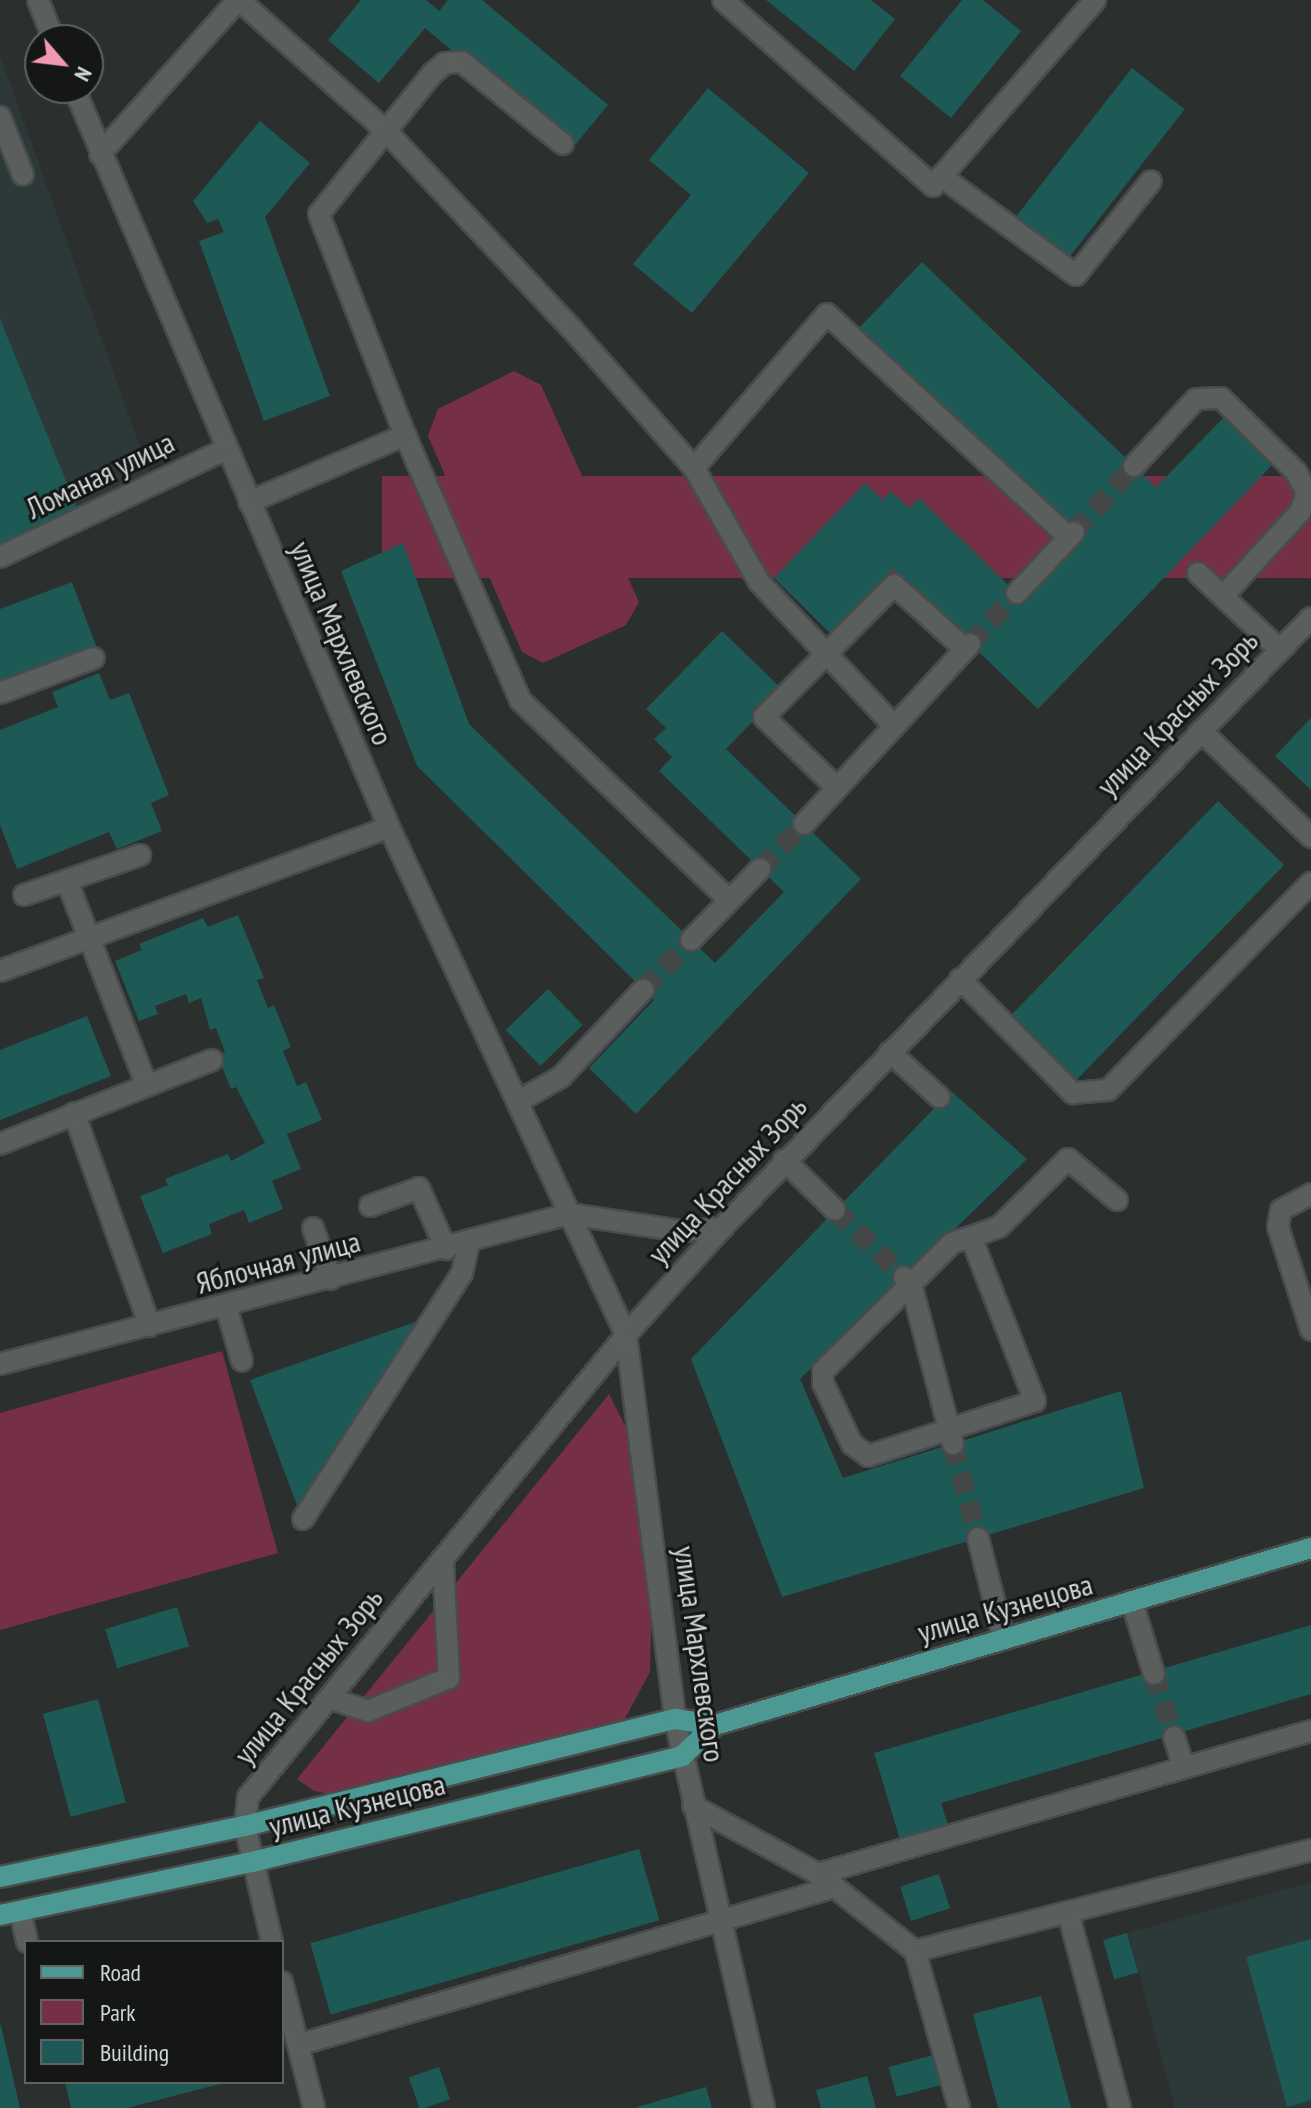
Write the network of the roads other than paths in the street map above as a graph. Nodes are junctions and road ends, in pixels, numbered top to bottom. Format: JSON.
{"nodes":[{"id":1,"x":38,"y":0,"type":"edge"},
{"id":2,"x":239,"y":0,"type":"edge"},
{"id":3,"x":723,"y":0,"type":"edge"},
{"id":4,"x":1086,"y":3,"type":"edge"},
{"id":5,"x":48,"y":24,"type":"edge"},
{"id":6,"x":80,"y":104,"type":"edge"},
{"id":7,"x":0,"y":117,"type":"edge"},
{"id":8,"x":385,"y":130,"type":"junction"},
{"id":9,"x":563,"y":144,"type":"dead end"},
{"id":10,"x":100,"y":154,"type":"junction"},
{"id":11,"x":23,"y":175,"type":"dead end"},
{"id":12,"x":937,"y":181,"type":"junction"},
{"id":13,"x":1151,"y":181,"type":"dead end"},
{"id":14,"x":405,"y":435,"type":"junction"},
{"id":15,"x":226,"y":449,"type":"junction"},
{"id":16,"x":1134,"y":466,"type":"tunnel mouth"},
{"id":17,"x":694,"y":468,"type":"junction"},
{"id":18,"x":249,"y":502,"type":"junction"},
{"id":19,"x":0,"y":557,"type":"edge"},
{"id":20,"x":1198,"y":573,"type":"dead end"},
{"id":21,"x":1017,"y":593,"type":"tunnel mouth"},
{"id":22,"x":1223,"y":596,"type":"junction"},
{"id":23,"x":1311,"y":618,"type":"edge"},
{"id":24,"x":1280,"y":650,"type":"junction"},
{"id":25,"x":825,"y":655,"type":"junction"},
{"id":26,"x":94,"y":658,"type":"dead end"},
{"id":27,"x":0,"y":693,"type":"edge"},
{"id":28,"x":894,"y":726,"type":"junction"},
{"id":29,"x":1201,"y":731,"type":"junction"},
{"id":30,"x":837,"y":788,"type":"junction"},
{"id":31,"x":804,"y":824,"type":"tunnel mouth"},
{"id":32,"x":389,"y":827,"type":"junction"},
{"id":33,"x":1311,"y":837,"type":"edge"},
{"id":34,"x":140,"y":855,"type":"dead end"},
{"id":35,"x":760,"y":869,"type":"tunnel mouth"},
{"id":36,"x":67,"y":881,"type":"junction"},
{"id":37,"x":1311,"y":883,"type":"edge"},
{"id":38,"x":24,"y":895,"type":"dead end"},
{"id":39,"x":729,"y":900,"type":"junction"},
{"id":40,"x":88,"y":938,"type":"junction"},
{"id":41,"x":691,"y":940,"type":"tunnel mouth"},
{"id":42,"x":0,"y":971,"type":"edge"},
{"id":43,"x":960,"y":979,"type":"junction"},
{"id":44,"x":643,"y":990,"type":"tunnel mouth"},
{"id":45,"x":890,"y":1052,"type":"junction"},
{"id":46,"x":212,"y":1060,"type":"dead end"},
{"id":47,"x":146,"y":1084,"type":"junction"},
{"id":48,"x":939,"y":1097,"type":"dead end"},
{"id":49,"x":517,"y":1102,"type":"junction"},
{"id":50,"x":74,"y":1113,"type":"junction"},
{"id":51,"x":0,"y":1144,"type":"edge"},
{"id":52,"x":784,"y":1160,"type":"junction"},
{"id":53,"x":1311,"y":1194,"type":"edge"},
{"id":54,"x":1117,"y":1200,"type":"dead end"},
{"id":55,"x":370,"y":1206,"type":"dead end"},
{"id":56,"x":835,"y":1210,"type":"tunnel mouth"},
{"id":57,"x":569,"y":1214,"type":"junction"},
{"id":58,"x":313,"y":1228,"type":"dead end"},
{"id":59,"x":722,"y":1228,"type":"junction"},
{"id":60,"x":971,"y":1237,"type":"junction"},
{"id":61,"x":469,"y":1243,"type":"junction"},
{"id":62,"x":446,"y":1249,"type":"junction"},
{"id":63,"x":331,"y":1279,"type":"junction"},
{"id":64,"x":907,"y":1280,"type":"junction"},
{"id":65,"x":226,"y":1306,"type":"junction"},
{"id":66,"x":150,"y":1326,"type":"junction"},
{"id":67,"x":1311,"y":1330,"type":"edge"},
{"id":68,"x":626,"y":1335,"type":"junction"},
{"id":69,"x":242,"y":1361,"type":"dead end"},
{"id":70,"x":0,"y":1364,"type":"edge"},
{"id":71,"x":951,"y":1439,"type":"junction"},
{"id":72,"x":303,"y":1519,"type":"dead end"},
{"id":73,"x":978,"y":1538,"type":"tunnel mouth"},
{"id":74,"x":1311,"y":1548,"type":"edge"},
{"id":75,"x":443,"y":1559,"type":"junction"},
{"id":76,"x":1132,"y":1602,"type":"junction"},
{"id":77,"x":1004,"y":1639,"type":"junction"},
{"id":78,"x":1154,"y":1674,"type":"tunnel mouth"},
{"id":79,"x":329,"y":1698,"type":"junction"},
{"id":80,"x":675,"y":1719,"type":"junction"},
{"id":81,"x":715,"y":1725,"type":"junction"},
{"id":82,"x":1311,"y":1731,"type":"edge"},
{"id":83,"x":1174,"y":1737,"type":"tunnel mouth"},
{"id":84,"x":682,"y":1756,"type":"junction"},
{"id":85,"x":1184,"y":1767,"type":"junction"},
{"id":86,"x":693,"y":1806,"type":"junction"},
{"id":87,"x":245,"y":1826,"type":"junction"},
{"id":88,"x":1311,"y":1850,"type":"edge"},
{"id":89,"x":252,"y":1862,"type":"junction"},
{"id":90,"x":818,"y":1874,"type":"junction"},
{"id":91,"x":0,"y":1877,"type":"edge"},
{"id":92,"x":835,"y":1887,"type":"junction"},
{"id":93,"x":1068,"y":1912,"type":"junction"},
{"id":94,"x":10,"y":1913,"type":"edge"},
{"id":95,"x":721,"y":1923,"type":"junction"},
{"id":96,"x":26,"y":1940,"type":"edge"},
{"id":97,"x":266,"y":1940,"type":"edge"},
{"id":98,"x":915,"y":1951,"type":"junction"},
{"id":99,"x":284,"y":1990,"type":"edge"},
{"id":100,"x":298,"y":2045,"type":"junction"},
{"id":101,"x":314,"y":2108,"type":"edge"},
{"id":102,"x":764,"y":2108,"type":"edge"},
{"id":103,"x":959,"y":2108,"type":"edge"},
{"id":104,"x":1120,"y":2108,"type":"edge"}],
"edges":[{"from":1,"to":5,"type":"street"},
{"from":2,"to":8,"type":"street"},
{"from":2,"to":10,"type":"street"},
{"from":3,"to":12,"type":"street"},
{"from":4,"to":12,"type":"street"},
{"from":6,"to":10,"type":"street","name":"улица Мархлевского"},
{"from":7,"to":11,"type":"street"},
{"from":8,"to":9,"type":"street"},
{"from":8,"to":14,"type":"street"},
{"from":8,"to":17,"type":"street"},
{"from":10,"to":15,"type":"street","name":"улица Мархлевского"},
{"from":12,"to":13,"type":"street"},
{"from":14,"to":18,"type":"street"},
{"from":14,"to":39,"type":"street"},
{"from":15,"to":18,"type":"street","name":"улица Мархлевского"},
{"from":15,"to":19,"type":"street","name":"Ломаная улица"},
{"from":16,"to":22,"type":"street"},
{"from":17,"to":21,"type":"street"},
{"from":17,"to":25,"type":"street"},
{"from":18,"to":32,"type":"street","name":"улица Мархлевского"},
{"from":20,"to":22,"type":"street"},
{"from":22,"to":24,"type":"street"},
{"from":23,"to":24,"type":"street","name":"улица Красных Зорь"},
{"from":24,"to":29,"type":"street","name":"улица Красных Зорь"},
{"from":25,"to":28,"type":"street"},
{"from":25,"to":28,"type":"street"},
{"from":25,"to":30,"type":"street"},
{"from":26,"to":27,"type":"street"},
{"from":28,"to":30,"type":"street"},
{"from":29,"to":33,"type":"street"},
{"from":29,"to":43,"type":"street","name":"улица Красных Зорь"},
{"from":30,"to":31,"type":"street"},
{"from":32,"to":40,"type":"street"},
{"from":32,"to":49,"type":"street","name":"улица Мархлевского"},
{"from":34,"to":36,"type":"street"},
{"from":35,"to":39,"type":"street"},
{"from":36,"to":38,"type":"street"},
{"from":36,"to":40,"type":"street"},
{"from":37,"to":43,"type":"street"},
{"from":39,"to":41,"type":"street"},
{"from":40,"to":42,"type":"street"},
{"from":40,"to":47,"type":"street"},
{"from":43,"to":45,"type":"street","name":"улица Красных Зорь"},
{"from":44,"to":49,"type":"street"},
{"from":45,"to":48,"type":"street"},
{"from":45,"to":52,"type":"street","name":"улица Красных Зорь"},
{"from":46,"to":47,"type":"street"},
{"from":47,"to":50,"type":"street"},
{"from":49,"to":57,"type":"street","name":"улица Мархлевского"},
{"from":50,"to":51,"type":"street"},
{"from":50,"to":66,"type":"street"},
{"from":52,"to":56,"type":"street"},
{"from":52,"to":59,"type":"street","name":"улица Красных Зорь"},
{"from":53,"to":67,"type":"street"},
{"from":54,"to":60,"type":"street"},
{"from":55,"to":62,"type":"street"},
{"from":57,"to":59,"type":"street"},
{"from":57,"to":61,"type":"street","name":"Яблочная улица"},
{"from":57,"to":68,"type":"street","name":"улица Мархлевского"},
{"from":58,"to":63,"type":"street"},
{"from":59,"to":68,"type":"street","name":"улица Красных Зорь"},
{"from":60,"to":64,"type":"street"},
{"from":60,"to":71,"type":"street"},
{"from":61,"to":62,"type":"street","name":"Яблочная улица"},
{"from":61,"to":72,"type":"street"},
{"from":62,"to":63,"type":"street","name":"Яблочная улица"},
{"from":63,"to":65,"type":"street","name":"Яблочная улица"},
{"from":64,"to":71,"type":"street"},
{"from":64,"to":71,"type":"street"},
{"from":65,"to":66,"type":"street","name":"Яблочная улица"},
{"from":65,"to":69,"type":"street"},
{"from":66,"to":70,"type":"street","name":"Яблочная улица"},
{"from":68,"to":75,"type":"street","name":"улица Красных Зорь"},
{"from":68,"to":80,"type":"street","name":"улица Мархлевского"},
{"from":73,"to":77,"type":"street"},
{"from":74,"to":76,"type":"main road","name":"улица Кузнецова"},
{"from":75,"to":79,"type":"street","name":"улица Красных Зорь"},
{"from":75,"to":79,"type":"street"},
{"from":76,"to":77,"type":"main road","name":"улица Кузнецова"},
{"from":76,"to":78,"type":"street"},
{"from":77,"to":81,"type":"main road","name":"улица Кузнецова"},
{"from":79,"to":87,"type":"street","name":"улица Красных Зорь"},
{"from":80,"to":81,"type":"main road","name":"улица Кузнецова"},
{"from":80,"to":84,"type":"street","name":"улица Мархлевского"},
{"from":80,"to":87,"type":"main road","name":"улица Кузнецова"},
{"from":81,"to":84,"type":"main road","name":"улица Кузнецова"},
{"from":82,"to":85,"type":"street"},
{"from":83,"to":85,"type":"street"},
{"from":84,"to":86,"type":"street","name":"улица Мархлевского"},
{"from":84,"to":89,"type":"main road","name":"улица Кузнецова"},
{"from":85,"to":90,"type":"street"},
{"from":86,"to":90,"type":"street"},
{"from":86,"to":95,"type":"street","name":"улица Мархлевского"},
{"from":87,"to":89,"type":"street"},
{"from":87,"to":91,"type":"main road","name":"улица Кузнецова"},
{"from":88,"to":93,"type":"street"},
{"from":89,"to":94,"type":"main road","name":"улица Кузнецова"},
{"from":89,"to":97,"type":"street"},
{"from":90,"to":92,"type":"street"},
{"from":92,"to":95,"type":"street"},
{"from":92,"to":98,"type":"street"},
{"from":93,"to":98,"type":"street"},
{"from":93,"to":104,"type":"street"},
{"from":94,"to":96,"type":"street"},
{"from":95,"to":100,"type":"street"},
{"from":95,"to":102,"type":"street","name":"улица Мархлевского"},
{"from":98,"to":103,"type":"street"},
{"from":99,"to":100,"type":"street"},
{"from":100,"to":101,"type":"street"}]}
